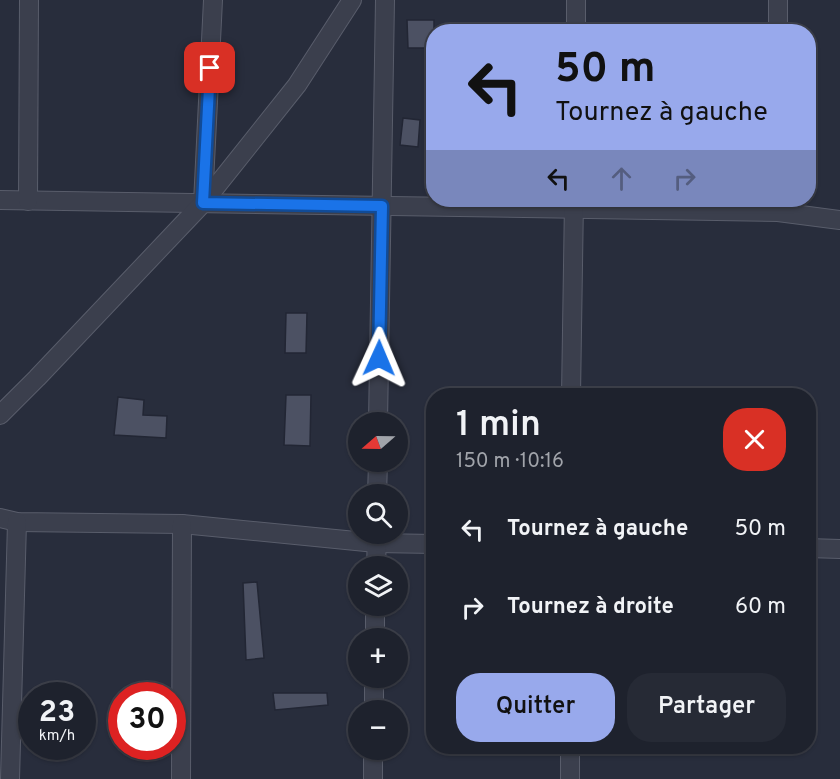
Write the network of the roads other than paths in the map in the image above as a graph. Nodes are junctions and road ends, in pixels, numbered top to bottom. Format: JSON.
{"nodes":[{"id":1,"x":29,"y":0,"type":"edge"},
{"id":2,"x":213,"y":0,"type":"edge"},
{"id":3,"x":352,"y":0,"type":"edge"},
{"id":4,"x":385,"y":0,"type":"edge"},
{"id":5,"x":576,"y":0,"type":"edge"},
{"id":6,"x":778,"y":0,"type":"edge"},
{"id":7,"x":576,"y":24,"type":"edge"},
{"id":8,"x":778,"y":24,"type":"edge"},
{"id":9,"x":0,"y":200,"type":"edge"},
{"id":10,"x":28,"y":201,"type":"junction"},
{"id":11,"x":203,"y":203,"type":"junction"},
{"id":12,"x":382,"y":206,"type":"junction"},
{"id":13,"x":426,"y":206,"type":"edge"},
{"id":14,"x":574,"y":207,"type":"edge"},
{"id":15,"x":782,"y":207,"type":"edge"},
{"id":16,"x":840,"y":220,"type":"edge"},
{"id":17,"x":572,"y":388,"type":"edge"},
{"id":18,"x":378,"y":412,"type":"edge"},
{"id":19,"x":0,"y":415,"type":"edge"},
{"id":20,"x":9,"y":520,"type":"edge"},
{"id":21,"x":183,"y":524,"type":"junction"},
{"id":22,"x":348,"y":537,"type":"edge"},
{"id":23,"x":408,"y":542,"type":"edge"},
{"id":24,"x":426,"y":543,"type":"edge"},
{"id":25,"x":816,"y":549,"type":"edge"},
{"id":26,"x":840,"y":549,"type":"edge"},
{"id":27,"x":570,"y":754,"type":"edge"},
{"id":28,"x":373,"y":760,"type":"edge"},
{"id":29,"x":10,"y":779,"type":"edge"},
{"id":30,"x":181,"y":779,"type":"edge"},
{"id":31,"x":372,"y":779,"type":"edge"},
{"id":32,"x":570,"y":779,"type":"edge"}],
"edges":[{"from":1,"to":10,"type":"street"},
{"from":2,"to":11,"type":"street"},
{"from":3,"to":11,"type":"street"},
{"from":4,"to":12,"type":"street"},
{"from":5,"to":7,"type":"street"},
{"from":6,"to":8,"type":"street"},
{"from":9,"to":10,"type":"street"},
{"from":10,"to":11,"type":"street"},
{"from":11,"to":12,"type":"street"},
{"from":11,"to":19,"type":"street"},
{"from":12,"to":13,"type":"street"},
{"from":12,"to":18,"type":"street"},
{"from":14,"to":17,"type":"street"},
{"from":15,"to":16,"type":"street"},
{"from":20,"to":21,"type":"street"},
{"from":20,"to":29,"type":"street"},
{"from":21,"to":22,"type":"street"},
{"from":21,"to":30,"type":"street"},
{"from":23,"to":24,"type":"street"},
{"from":25,"to":26,"type":"street"},
{"from":27,"to":32,"type":"street"},
{"from":28,"to":31,"type":"street"}]}
